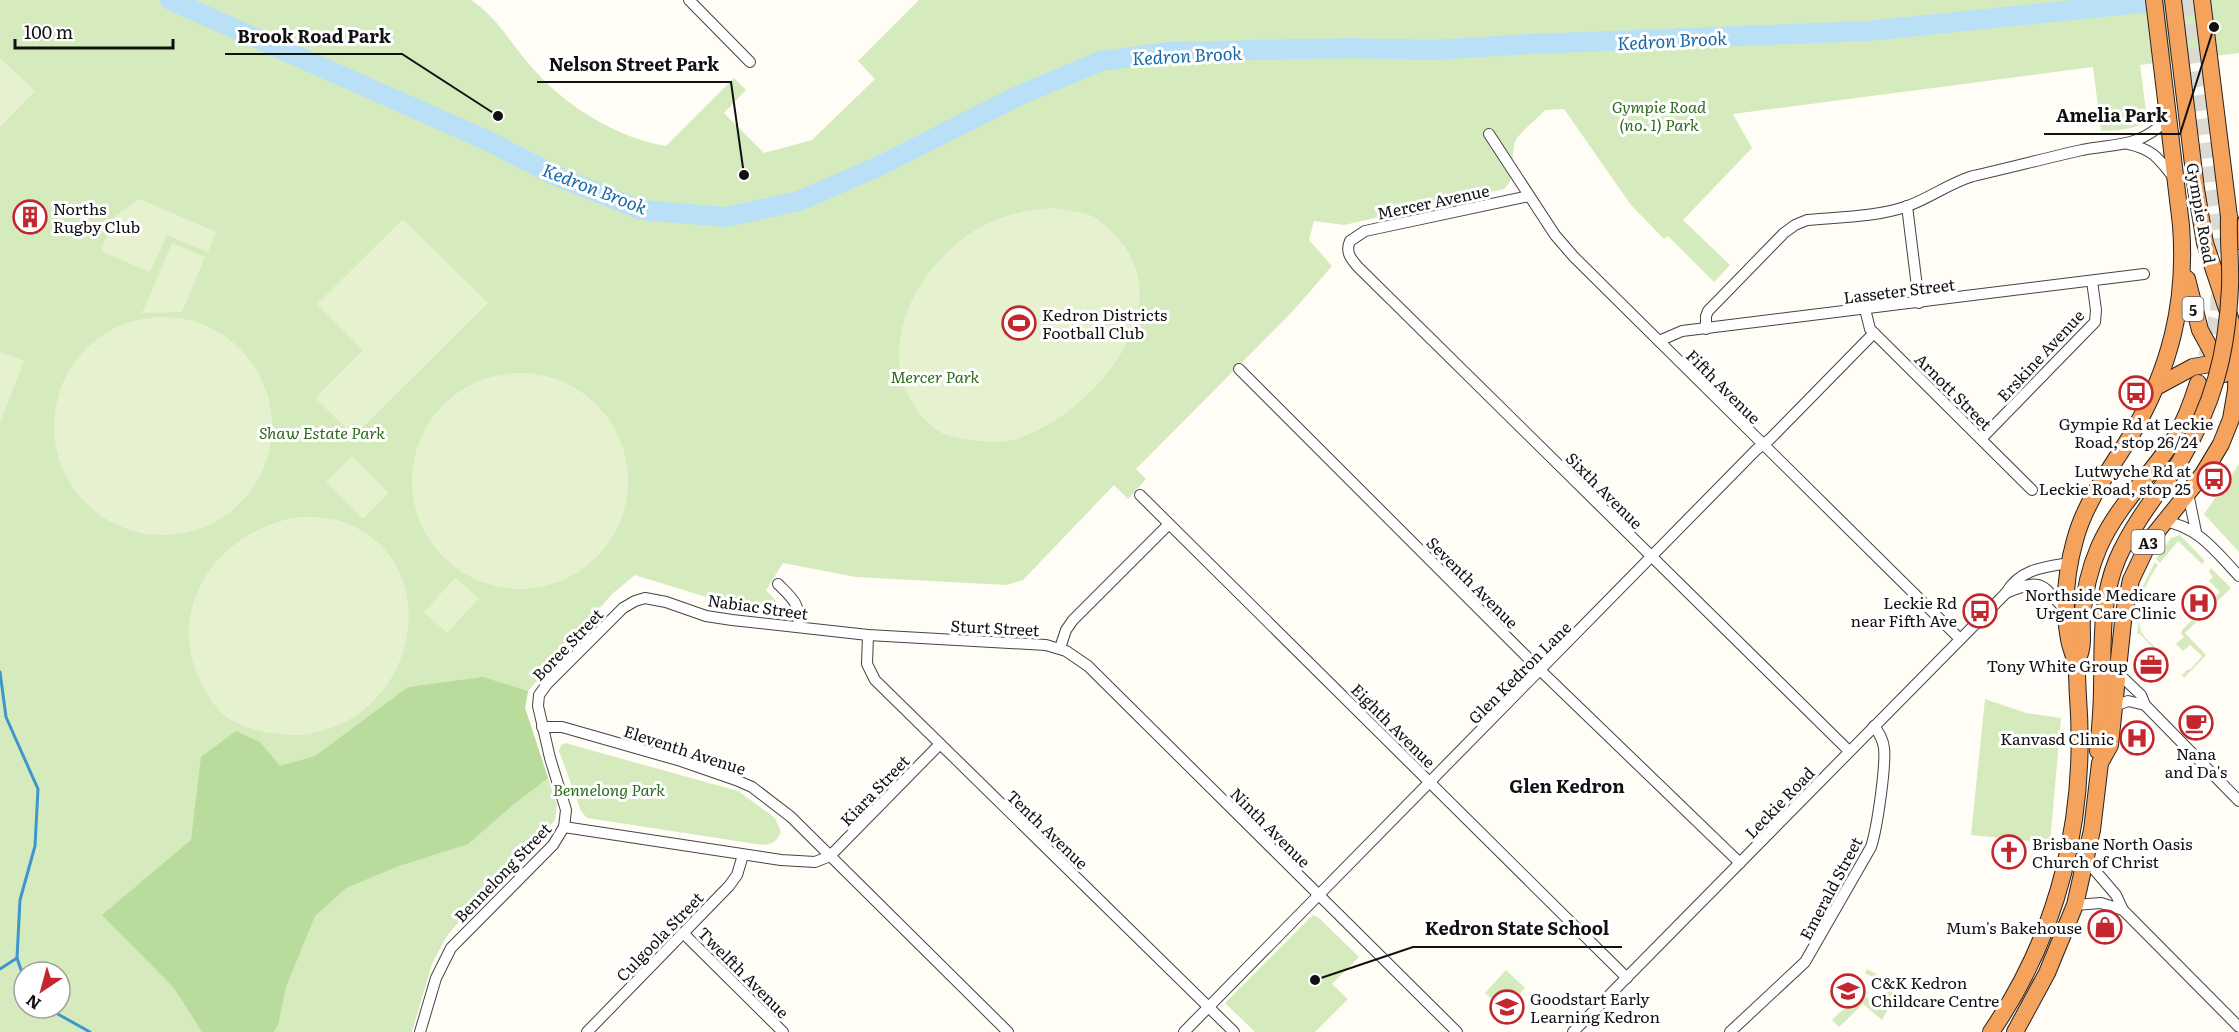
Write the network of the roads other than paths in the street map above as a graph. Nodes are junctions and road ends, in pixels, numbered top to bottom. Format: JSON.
{"nodes":[{"id":1,"x":689,"y":0,"type":"edge"},
{"id":2,"x":2154,"y":0,"type":"edge"},
{"id":3,"x":2173,"y":0,"type":"edge"},
{"id":4,"x":2195,"y":0,"type":"edge"},
{"id":5,"x":2202,"y":0,"type":"edge"},
{"id":6,"x":2213,"y":0,"type":"edge"},
{"id":7,"x":2203,"y":21,"type":"junction"},
{"id":8,"x":750,"y":62,"type":"dead end"},
{"id":9,"x":2210,"y":70,"type":"junction"},
{"id":10,"x":2168,"y":119,"type":"junction"},
{"id":11,"x":1490,"y":134,"type":"dead end"},
{"id":12,"x":2128,"y":144,"type":"junction"},
{"id":13,"x":2175,"y":179,"type":"junction"},
{"id":14,"x":2196,"y":189,"type":"junction"},
{"id":15,"x":1529,"y":196,"type":"junction"},
{"id":16,"x":1907,"y":206,"type":"junction"},
{"id":17,"x":2229,"y":218,"type":"junction"},
{"id":18,"x":2239,"y":241,"type":"edge"},
{"id":19,"x":1348,"y":245,"type":"joint"},
{"id":20,"x":2182,"y":251,"type":"junction"},
{"id":21,"x":2220,"y":262,"type":"dead end"},
{"id":22,"x":2144,"y":274,"type":"dead end"},
{"id":23,"x":2092,"y":281,"type":"junction"},
{"id":24,"x":1919,"y":303,"type":"junction"},
{"id":25,"x":1865,"y":309,"type":"junction"},
{"id":26,"x":1706,"y":328,"type":"junction"},
{"id":27,"x":1874,"y":333,"type":"junction"},
{"id":28,"x":1659,"y":341,"type":"junction"},
{"id":29,"x":2217,"y":362,"type":"junction"},
{"id":30,"x":2239,"y":362,"type":"edge"},
{"id":31,"x":1239,"y":369,"type":"dead end"},
{"id":32,"x":2198,"y":383,"type":"dead end"},
{"id":33,"x":2156,"y":387,"type":"junction"},
{"id":34,"x":2238,"y":391,"type":"edge"},
{"id":35,"x":2239,"y":438,"type":"edge"},
{"id":36,"x":1981,"y":439,"type":"junction"},
{"id":37,"x":2221,"y":444,"type":"junction"},
{"id":38,"x":1763,"y":446,"type":"junction"},
{"id":39,"x":2032,"y":490,"type":"dead end"},
{"id":40,"x":2188,"y":492,"type":"junction"},
{"id":41,"x":1140,"y":495,"type":"dead end"},
{"id":42,"x":2164,"y":521,"type":"junction"},
{"id":43,"x":1169,"y":524,"type":"junction"},
{"id":44,"x":2196,"y":532,"type":"junction"},
{"id":45,"x":1653,"y":557,"type":"junction"},
{"id":46,"x":2069,"y":562,"type":"junction"},
{"id":47,"x":2239,"y":576,"type":"edge"},
{"id":48,"x":778,"y":584,"type":"dead end"},
{"id":49,"x":2006,"y":593,"type":"junction"},
{"id":50,"x":645,"y":598,"type":"joint"},
{"id":51,"x":2066,"y":611,"type":"junction"},
{"id":52,"x":798,"y":627,"type":"junction"},
{"id":53,"x":868,"y":635,"type":"junction"},
{"id":54,"x":1960,"y":639,"type":"junction"},
{"id":55,"x":1060,"y":648,"type":"junction"},
{"id":56,"x":2076,"y":663,"type":"junction"},
{"id":57,"x":1541,"y":670,"type":"junction"},
{"id":58,"x":2119,"y":674,"type":"junction"},
{"id":59,"x":2145,"y":705,"type":"junction"},
{"id":60,"x":2115,"y":706,"type":"junction"},
{"id":61,"x":1875,"y":726,"type":"junction"},
{"id":62,"x":542,"y":727,"type":"junction"},
{"id":63,"x":940,"y":744,"type":"junction"},
{"id":64,"x":1850,"y":751,"type":"junction"},
{"id":65,"x":2100,"y":763,"type":"junction"},
{"id":66,"x":1430,"y":783,"type":"junction"},
{"id":67,"x":2239,"y":801,"type":"edge"},
{"id":68,"x":564,"y":827,"type":"junction"},
{"id":69,"x":743,"y":855,"type":"junction"},
{"id":70,"x":830,"y":856,"type":"junction"},
{"id":71,"x":2086,"y":860,"type":"junction"},
{"id":72,"x":1740,"y":863,"type":"junction"},
{"id":73,"x":1319,"y":895,"type":"junction"},
{"id":74,"x":2074,"y":905,"type":"junction"},
{"id":75,"x":2123,"y":910,"type":"junction"},
{"id":76,"x":683,"y":933,"type":"junction"},
{"id":77,"x":1627,"y":978,"type":"junction"},
{"id":78,"x":1209,"y":1007,"type":"junction"},
{"id":79,"x":2239,"y":1027,"type":"edge"},
{"id":80,"x":420,"y":1032,"type":"edge"},
{"id":81,"x":587,"y":1032,"type":"edge"},
{"id":82,"x":783,"y":1032,"type":"edge"},
{"id":83,"x":1008,"y":1032,"type":"edge"},
{"id":84,"x":1184,"y":1032,"type":"edge"},
{"id":85,"x":1234,"y":1032,"type":"edge"},
{"id":86,"x":1458,"y":1032,"type":"edge"},
{"id":87,"x":1574,"y":1032,"type":"edge"},
{"id":88,"x":1730,"y":1032,"type":"edge"},
{"id":89,"x":1991,"y":1032,"type":"edge"},
{"id":90,"x":2015,"y":1032,"type":"edge"}],
"edges":[{"from":1,"to":8,"type":"street"},
{"from":2,"to":10,"type":"highway","name":"Gympie Road"},
{"from":3,"to":14,"type":"highway","name":"Gympie Road","number":"A3"},
{"from":4,"to":7,"type":"highway"},
{"from":5,"to":7,"type":"highway"},
{"from":6,"to":9,"type":"highway"},
{"from":7,"to":9,"type":"highway"},
{"from":9,"to":17,"type":"highway"},
{"from":10,"to":12,"type":"street"},
{"from":10,"to":13,"type":"highway","name":"Gympie Road"},
{"from":11,"to":15,"type":"street","name":"Fifth Avenue"},
{"from":12,"to":13,"type":"street"},
{"from":12,"to":16,"type":"street"},
{"from":13,"to":20,"type":"highway","name":"Gympie Road"},
{"from":14,"to":21,"type":"highway","number":"A3"},
{"from":14,"to":30,"type":"highway","name":"Gympie Road","number":"A3"},
{"from":15,"to":19,"type":"street","name":"Mercer Avenue"},
{"from":15,"to":28,"type":"street","name":"Fifth Avenue"},
{"from":16,"to":24,"type":"street"},
{"from":16,"to":26,"type":"street"},
{"from":17,"to":18,"type":"highway"},
{"from":17,"to":65,"type":"highway","bridge":true},
{"from":19,"to":45,"type":"street","name":"Sixth Avenue"},
{"from":20,"to":29,"type":"highway","number":"5"},
{"from":20,"to":33,"type":"highway","name":"Gympie Road"},
{"from":22,"to":23,"type":"street","name":"Lasseter Street"},
{"from":23,"to":24,"type":"street","name":"Lasseter Street"},
{"from":23,"to":36,"type":"street","name":"Erskine Avenue"},
{"from":24,"to":25,"type":"street","name":"Lasseter Street"},
{"from":25,"to":26,"type":"street","name":"Lasseter Street"},
{"from":25,"to":27,"type":"street","name":"Arnott Street"},
{"from":26,"to":28,"type":"street","name":"Lasseter Street"},
{"from":27,"to":36,"type":"street","name":"Arnott Street"},
{"from":27,"to":38,"type":"street","name":"Glen Kedron Lane"},
{"from":28,"to":38,"type":"street","name":"Fifth Avenue"},
{"from":29,"to":30,"type":"highway"},
{"from":29,"to":33,"type":"highway"},
{"from":29,"to":34,"type":"highway","number":"5"},
{"from":30,"to":34,"type":"highway","name":"Gympie Road","number":"A3"},
{"from":31,"to":57,"type":"street","name":"Seventh Avenue"},
{"from":32,"to":56,"type":"highway"},
{"from":33,"to":46,"type":"highway","name":"Gympie Road"},
{"from":34,"to":37,"type":"highway","name":"Gympie Road","number":"A3"},
{"from":35,"to":37,"type":"highway"},
{"from":36,"to":39,"type":"street","name":"Arnott Street"},
{"from":37,"to":40,"type":"highway","name":"Gympie Road","number":"A3"},
{"from":38,"to":45,"type":"street","name":"Glen Kedron Lane"},
{"from":38,"to":54,"type":"street","name":"Fifth Avenue"},
{"from":40,"to":42,"type":"highway","name":"Gympie Road","number":"A3"},
{"from":40,"to":44,"type":"street"},
{"from":41,"to":43,"type":"street","name":"Eighth Avenue"},
{"from":42,"to":44,"type":"street"},
{"from":42,"to":58,"type":"highway","name":"Gympie Road","number":"A3"},
{"from":43,"to":55,"type":"street","name":"Sturt Street"},
{"from":43,"to":66,"type":"street","name":"Eighth Avenue"},
{"from":44,"to":47,"type":"street"},
{"from":45,"to":57,"type":"street","name":"Glen Kedron Lane"},
{"from":45,"to":64,"type":"street","name":"Sixth Avenue"},
{"from":46,"to":49,"type":"street","name":"Leckie Road"},
{"from":46,"to":51,"type":"highway","name":"Gympie Road"},
{"from":48,"to":52,"type":"street"},
{"from":49,"to":51,"type":"street","name":"Leckie Road"},
{"from":49,"to":54,"type":"street","name":"Leckie Road"},
{"from":50,"to":52,"type":"street","name":"Nabiac Street"},
{"from":50,"to":62,"type":"street","name":"Boree Street"},
{"from":51,"to":56,"type":"highway","name":"Gympie Road"},
{"from":52,"to":53,"type":"street","name":"Nabiac Street"},
{"from":53,"to":55,"type":"street","name":"Sturt Street"},
{"from":53,"to":63,"type":"street","name":"Tenth Avenue"},
{"from":54,"to":61,"type":"street","name":"Leckie Road"},
{"from":55,"to":73,"type":"street","name":"Ninth Avenue"},
{"from":56,"to":89,"type":"highway","name":"Gympie Road"},
{"from":57,"to":66,"type":"street","name":"Glen Kedron Lane"},
{"from":57,"to":72,"type":"street","name":"Seventh Avenue"},
{"from":58,"to":59,"type":"street"},
{"from":58,"to":60,"type":"highway","name":"Gympie Road","number":"A3"},
{"from":59,"to":60,"type":"street"},
{"from":59,"to":67,"type":"street"},
{"from":60,"to":65,"type":"highway","name":"Gympie Road","number":"A3"},
{"from":61,"to":64,"type":"street","name":"Leckie Road"},
{"from":61,"to":88,"type":"street","name":"Emerald Street"},
{"from":62,"to":68,"type":"street","name":"Bennelong Street"},
{"from":62,"to":70,"type":"street","name":"Eleventh Avenue"},
{"from":63,"to":70,"type":"street","name":"Kiara Street"},
{"from":63,"to":78,"type":"street","name":"Tenth Avenue"},
{"from":64,"to":72,"type":"street","name":"Leckie Road"},
{"from":65,"to":71,"type":"highway","name":"Gympie Road","number":"A3"},
{"from":66,"to":73,"type":"street","name":"Glen Kedron Lane"},
{"from":66,"to":77,"type":"street","name":"Eighth Avenue"},
{"from":68,"to":69,"type":"street"},
{"from":68,"to":80,"type":"street","name":"Bennelong Street"},
{"from":69,"to":70,"type":"street"},
{"from":69,"to":76,"type":"street","name":"Culgoola Street"},
{"from":70,"to":83,"type":"street","name":"Eleventh Avenue"},
{"from":71,"to":74,"type":"highway","name":"Gympie Road","number":"A3"},
{"from":71,"to":75,"type":"street"},
{"from":72,"to":77,"type":"street","name":"Leckie Road"},
{"from":73,"to":78,"type":"street","name":"Glen Kedron Lane"},
{"from":73,"to":86,"type":"street","name":"Ninth Avenue"},
{"from":74,"to":75,"type":"street"},
{"from":74,"to":90,"type":"highway","name":"Gympie Road","number":"A3"},
{"from":75,"to":79,"type":"street"},
{"from":76,"to":81,"type":"street","name":"Culgoola Street"},
{"from":76,"to":82,"type":"street","name":"Twelfth Avenue"},
{"from":77,"to":87,"type":"street","name":"Leckie Road"},
{"from":78,"to":84,"type":"street","name":"Glen Kedron Lane"},
{"from":78,"to":85,"type":"street","name":"Tenth Avenue"}]}
